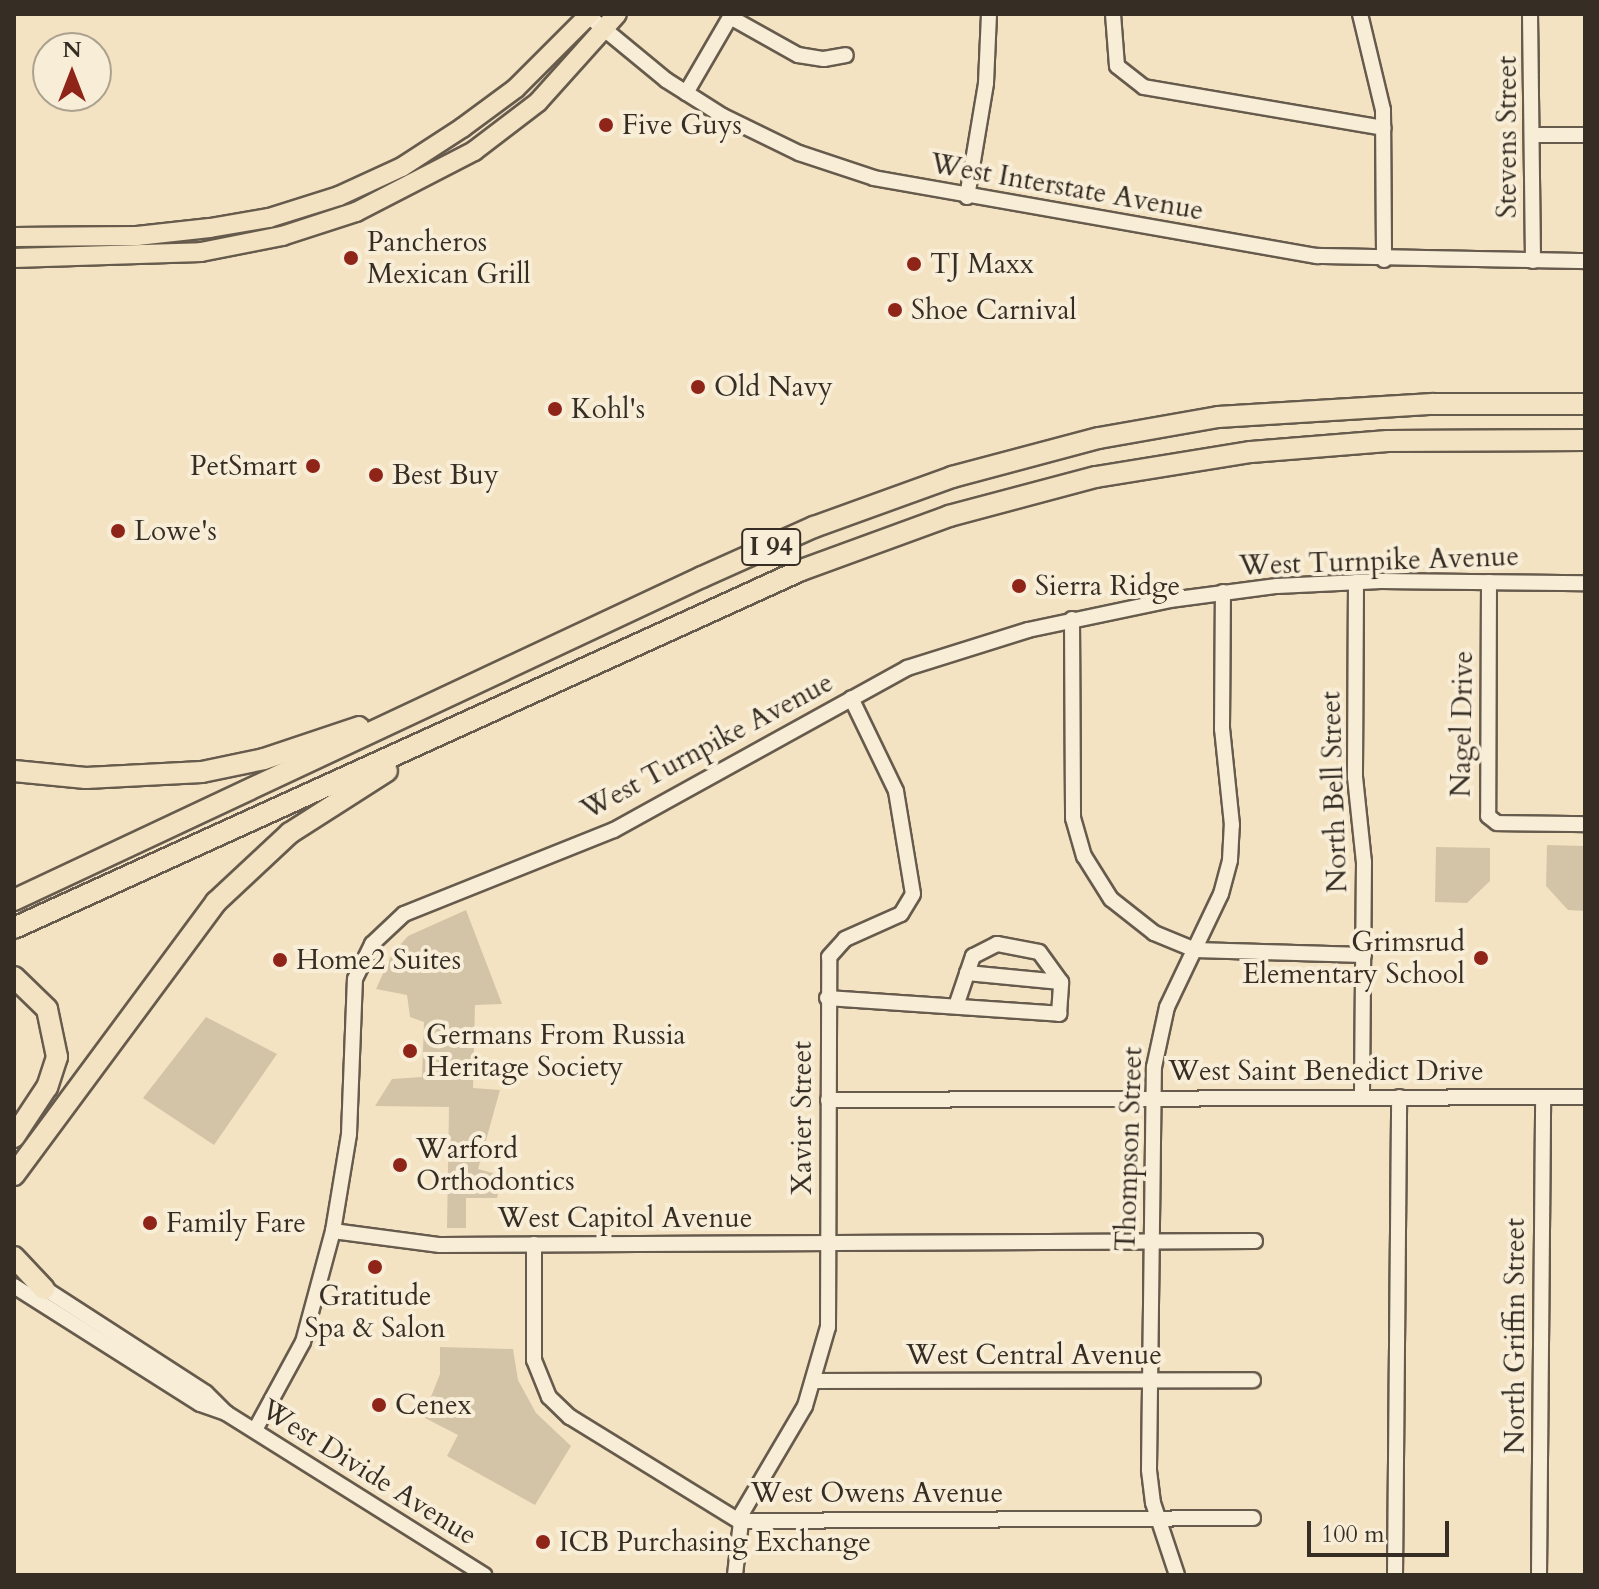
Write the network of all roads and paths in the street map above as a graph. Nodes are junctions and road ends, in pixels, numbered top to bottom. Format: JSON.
{"nodes":[{"id":1,"x":617,"y":14,"type":"edge"},
{"id":2,"x":989,"y":14,"type":"edge"},
{"id":3,"x":1113,"y":14,"type":"edge"},
{"id":4,"x":1360,"y":14,"type":"edge"},
{"id":5,"x":1530,"y":14,"type":"edge"},
{"id":6,"x":588,"y":15,"type":"edge"},
{"id":7,"x":731,"y":16,"type":"edge"},
{"id":8,"x":604,"y":30,"type":"junction"},
{"id":9,"x":846,"y":55,"type":"dead end"},
{"id":10,"x":686,"y":93,"type":"junction"},
{"id":11,"x":1384,"y":128,"type":"junction"},
{"id":12,"x":1532,"y":135,"type":"junction"},
{"id":13,"x":1585,"y":135,"type":"edge"},
{"id":14,"x":967,"y":197,"type":"junction"},
{"id":15,"x":14,"y":237,"type":"edge"},
{"id":16,"x":14,"y":258,"type":"edge"},
{"id":17,"x":1384,"y":260,"type":"junction"},
{"id":18,"x":1533,"y":261,"type":"junction"},
{"id":19,"x":1585,"y":261,"type":"edge"},
{"id":20,"x":1585,"y":404,"type":"edge"},
{"id":21,"x":1585,"y":440,"type":"edge"},
{"id":22,"x":1356,"y":582,"type":"junction"},
{"id":23,"x":1489,"y":582,"type":"junction"},
{"id":24,"x":1585,"y":583,"type":"edge"},
{"id":25,"x":754,"y":591,"type":"junction"},
{"id":26,"x":1223,"y":592,"type":"junction"},
{"id":27,"x":1072,"y":619,"type":"junction"},
{"id":28,"x":464,"y":688,"type":"junction"},
{"id":29,"x":851,"y":698,"type":"junction"},
{"id":30,"x":14,"y":771,"type":"edge"},
{"id":31,"x":1585,"y":824,"type":"edge"},
{"id":32,"x":14,"y":900,"type":"edge"},
{"id":33,"x":14,"y":928,"type":"edge"},
{"id":34,"x":1195,"y":950,"type":"junction"},
{"id":35,"x":1364,"y":955,"type":"junction"},
{"id":36,"x":967,"y":973,"type":"junction"},
{"id":37,"x":14,"y":977,"type":"edge"},
{"id":38,"x":1061,"y":982,"type":"junction"},
{"id":39,"x":827,"y":998,"type":"junction"},
{"id":40,"x":956,"y":1006,"type":"junction"},
{"id":41,"x":1362,"y":1097,"type":"junction"},
{"id":42,"x":1399,"y":1097,"type":"junction"},
{"id":43,"x":1543,"y":1097,"type":"junction"},
{"id":44,"x":1585,"y":1097,"type":"edge"},
{"id":45,"x":1153,"y":1098,"type":"junction"},
{"id":46,"x":828,"y":1100,"type":"junction"},
{"id":47,"x":15,"y":1134,"type":"edge"},
{"id":48,"x":14,"y":1175,"type":"edge"},
{"id":49,"x":333,"y":1231,"type":"junction"},
{"id":50,"x":1255,"y":1241,"type":"dead end"},
{"id":51,"x":829,"y":1242,"type":"junction"},
{"id":52,"x":1152,"y":1242,"type":"junction"},
{"id":53,"x":534,"y":1244,"type":"junction"},
{"id":54,"x":14,"y":1257,"type":"edge"},
{"id":55,"x":14,"y":1265,"type":"edge"},
{"id":56,"x":14,"y":1286,"type":"edge"},
{"id":57,"x":44,"y":1289,"type":"junction"},
{"id":58,"x":1253,"y":1380,"type":"dead end"},
{"id":59,"x":815,"y":1381,"type":"junction"},
{"id":60,"x":1150,"y":1381,"type":"junction"},
{"id":61,"x":226,"y":1413,"type":"junction"},
{"id":62,"x":255,"y":1430,"type":"junction"},
{"id":63,"x":1253,"y":1518,"type":"dead end"},
{"id":64,"x":1157,"y":1519,"type":"junction"},
{"id":65,"x":739,"y":1521,"type":"junction"},
{"id":66,"x":484,"y":1575,"type":"edge"},
{"id":67,"x":735,"y":1575,"type":"edge"},
{"id":68,"x":1177,"y":1575,"type":"edge"},
{"id":69,"x":1395,"y":1575,"type":"edge"},
{"id":70,"x":1539,"y":1575,"type":"edge"}],
"edges":[{"from":1,"to":8,"type":"main road"},
{"from":2,"to":14,"type":"street"},
{"from":3,"to":11,"type":"street"},
{"from":4,"to":11,"type":"street"},
{"from":5,"to":12,"type":"street","name":"Stevens Street"},
{"from":6,"to":8,"type":"street","name":"West Interstate Avenue"},
{"from":6,"to":15,"type":"main road"},
{"from":7,"to":9,"type":"street"},
{"from":7,"to":10,"type":"street"},
{"from":8,"to":10,"type":"street","name":"West Interstate Avenue"},
{"from":8,"to":16,"type":"main road"},
{"from":10,"to":14,"type":"street","name":"West Interstate Avenue"},
{"from":11,"to":17,"type":"street"},
{"from":12,"to":13,"type":"street"},
{"from":12,"to":18,"type":"street","name":"Stevens Street"},
{"from":14,"to":17,"type":"street","name":"West Interstate Avenue"},
{"from":17,"to":18,"type":"street","name":"West Interstate Avenue"},
{"from":18,"to":19,"type":"street","name":"West Interstate Avenue"},
{"from":20,"to":28,"type":"highway","number":"I 94"},
{"from":21,"to":25,"type":"highway","number":"I 94"},
{"from":22,"to":23,"type":"street","name":"West Turnpike Avenue"},
{"from":22,"to":26,"type":"street","name":"West Turnpike Avenue"},
{"from":22,"to":35,"type":"street","name":"North Bell Street"},
{"from":23,"to":24,"type":"street","name":"West Turnpike Avenue"},
{"from":23,"to":31,"type":"street","name":"Nagel Drive"},
{"from":25,"to":33,"type":"highway","number":"I 94"},
{"from":25,"to":48,"type":"highway"},
{"from":26,"to":27,"type":"street","name":"West Turnpike Avenue"},
{"from":26,"to":34,"type":"street","name":"Thompson Street"},
{"from":27,"to":29,"type":"street","name":"West Turnpike Avenue"},
{"from":27,"to":34,"type":"street"},
{"from":28,"to":30,"type":"highway"},
{"from":28,"to":32,"type":"highway","number":"I 94"},
{"from":29,"to":39,"type":"street","name":"Xavier Street"},
{"from":29,"to":49,"type":"street","name":"West Turnpike Avenue"},
{"from":34,"to":35,"type":"street"},
{"from":34,"to":45,"type":"street","name":"Thompson Street"},
{"from":35,"to":41,"type":"street","name":"North Bell Street"},
{"from":36,"to":38,"type":"street"},
{"from":36,"to":38,"type":"street"},
{"from":36,"to":40,"type":"street"},
{"from":37,"to":47,"type":"highway"},
{"from":38,"to":40,"type":"street"},
{"from":39,"to":40,"type":"street"},
{"from":39,"to":46,"type":"street","name":"Xavier Street"},
{"from":41,"to":42,"type":"street","name":"West Saint Benedict Drive"},
{"from":41,"to":45,"type":"street","name":"West Saint Benedict Drive"},
{"from":42,"to":43,"type":"street","name":"West Saint Benedict Drive"},
{"from":42,"to":69,"type":"street"},
{"from":43,"to":44,"type":"street","name":"West Saint Benedict Drive"},
{"from":43,"to":70,"type":"street","name":"North Griffin Street"},
{"from":45,"to":46,"type":"street","name":"West Saint Benedict Drive"},
{"from":45,"to":52,"type":"street","name":"Thompson Street"},
{"from":46,"to":51,"type":"street","name":"Xavier Street"},
{"from":49,"to":53,"type":"street","name":"West Capitol Avenue"},
{"from":49,"to":62,"type":"street","name":"West Turnpike Avenue"},
{"from":50,"to":52,"type":"street","name":"West Capitol Avenue"},
{"from":51,"to":52,"type":"street","name":"West Capitol Avenue"},
{"from":51,"to":53,"type":"street","name":"West Capitol Avenue"},
{"from":51,"to":59,"type":"street","name":"Xavier Street"},
{"from":52,"to":60,"type":"street","name":"Thompson Street"},
{"from":53,"to":65,"type":"street","name":"West Owens Avenue"},
{"from":54,"to":57,"type":"highway"},
{"from":55,"to":57,"type":"street","name":"West Divide Avenue"},
{"from":56,"to":61,"type":"street","name":"West Divide Avenue"},
{"from":57,"to":61,"type":"street","name":"West Divide Avenue"},
{"from":58,"to":60,"type":"street","name":"West Central Avenue"},
{"from":59,"to":60,"type":"street","name":"West Central Avenue"},
{"from":59,"to":65,"type":"street","name":"Xavier Street"},
{"from":60,"to":64,"type":"street","name":"Thompson Street"},
{"from":61,"to":62,"type":"street","name":"West Divide Avenue"},
{"from":62,"to":66,"type":"street","name":"West Divide Avenue"},
{"from":63,"to":64,"type":"street","name":"West Owens Avenue"},
{"from":64,"to":65,"type":"street","name":"West Owens Avenue"},
{"from":64,"to":68,"type":"street","name":"Thompson Street"},
{"from":65,"to":67,"type":"street","name":"Xavier Street"}]}
